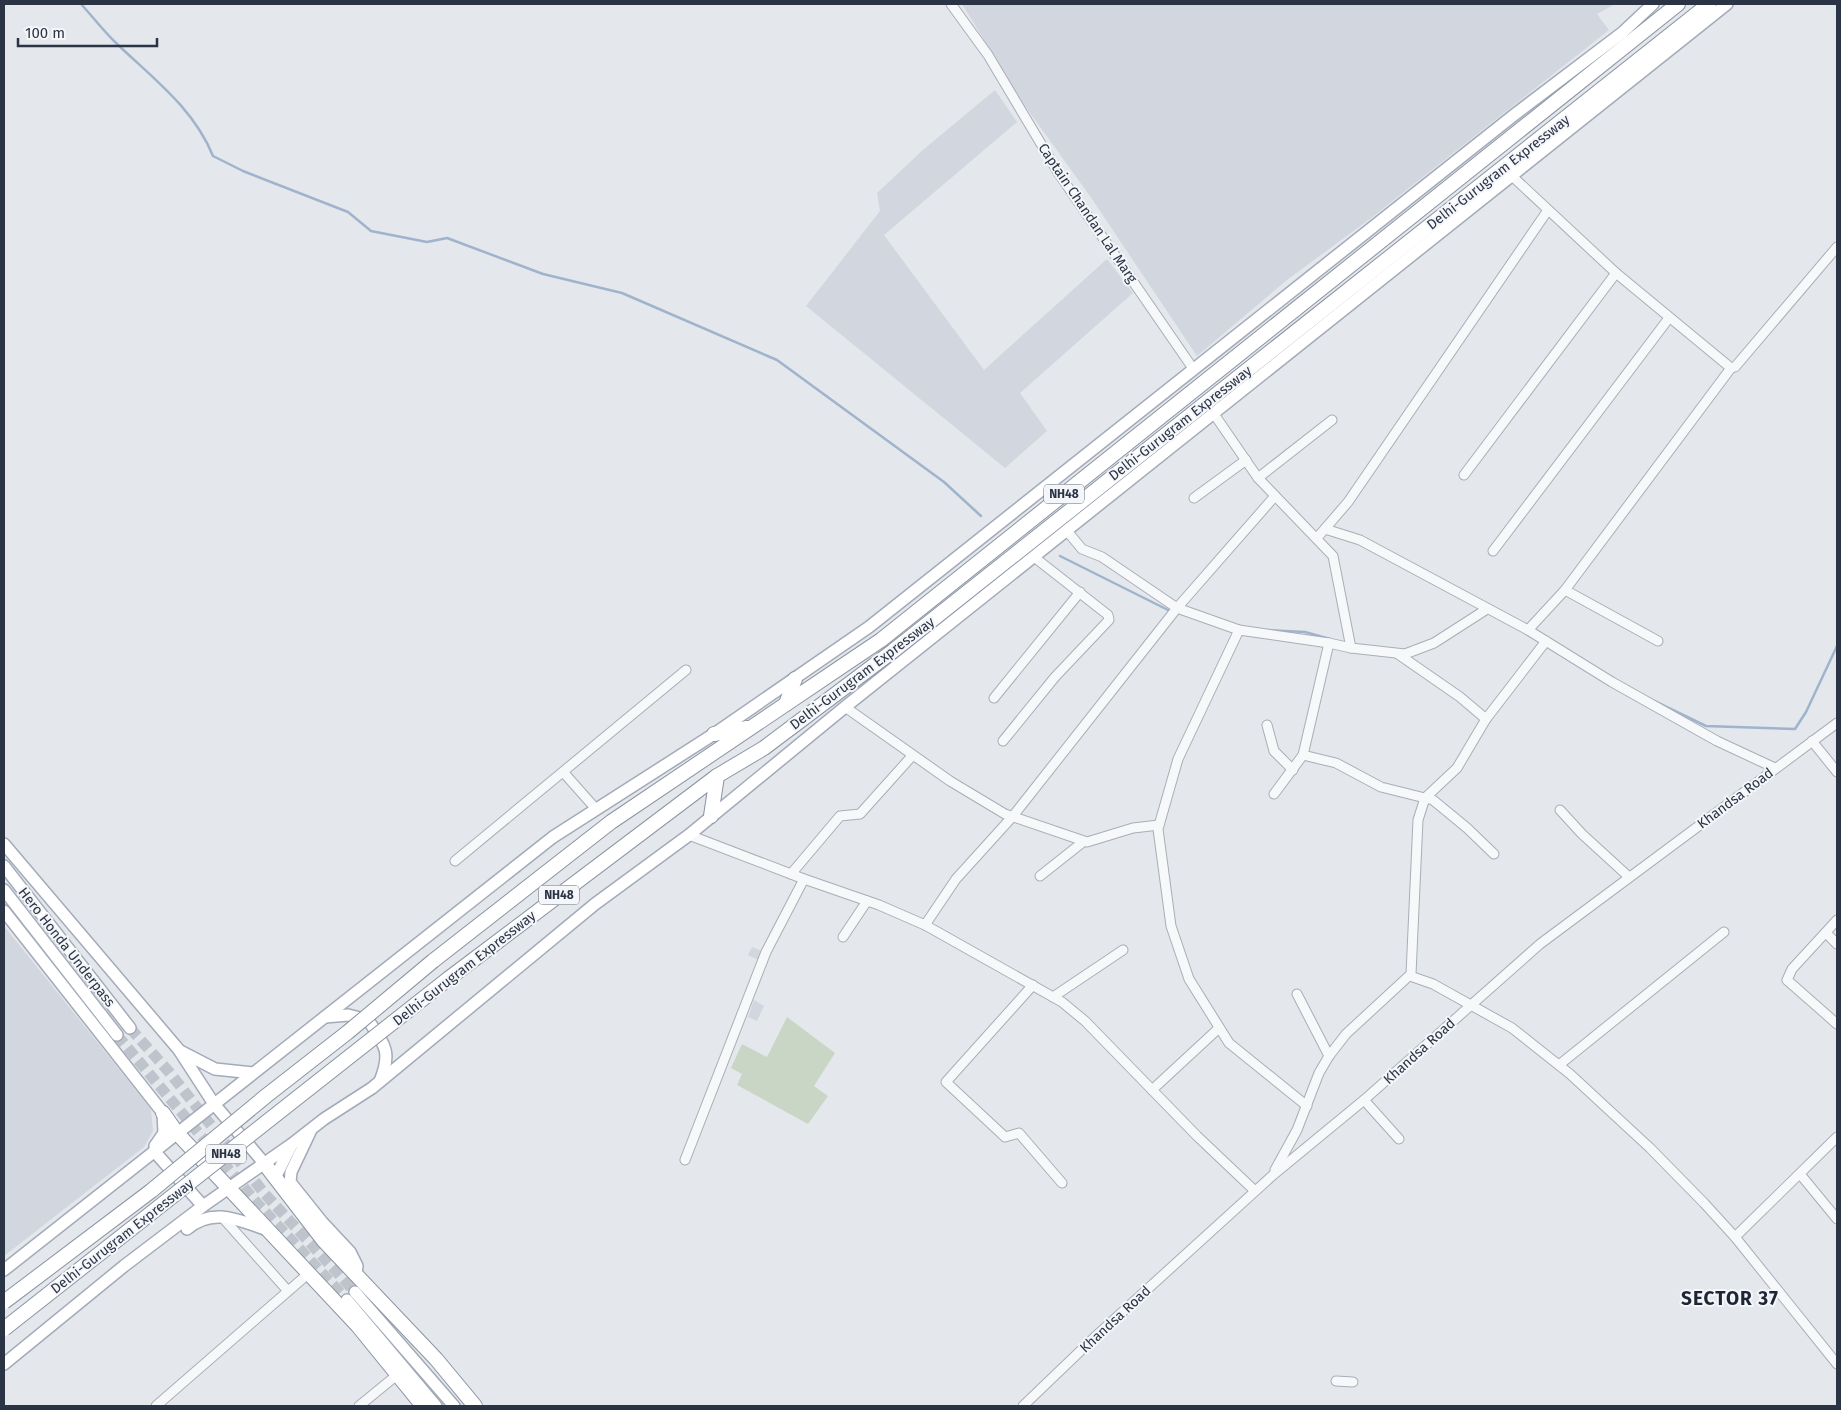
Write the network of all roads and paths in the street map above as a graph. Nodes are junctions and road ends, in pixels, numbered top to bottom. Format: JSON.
{"nodes":[{"id":1,"x":951,"y":4,"type":"edge"},
{"id":2,"x":1653,"y":4,"type":"edge"},
{"id":3,"x":1678,"y":4,"type":"edge"},
{"id":4,"x":1709,"y":4,"type":"edge"},
{"id":5,"x":1727,"y":4,"type":"edge"},
{"id":6,"x":1512,"y":176,"type":"junction"},
{"id":7,"x":1548,"y":210,"type":"junction"},
{"id":8,"x":1837,"y":247,"type":"edge"},
{"id":9,"x":1616,"y":273,"type":"junction"},
{"id":10,"x":1669,"y":318,"type":"junction"},
{"id":11,"x":1731,"y":368,"type":"junction"},
{"id":12,"x":1194,"y":370,"type":"junction"},
{"id":13,"x":1214,"y":414,"type":"junction"},
{"id":14,"x":1332,"y":420,"type":"dead end"},
{"id":15,"x":1246,"y":460,"type":"junction"},
{"id":16,"x":1464,"y":475,"type":"dead end"},
{"id":17,"x":1258,"y":478,"type":"junction"},
{"id":18,"x":1275,"y":496,"type":"junction"},
{"id":19,"x":1194,"y":498,"type":"dead end"},
{"id":20,"x":1083,"y":510,"type":"junction"},
{"id":21,"x":1324,"y":529,"type":"junction"},
{"id":22,"x":1068,"y":531,"type":"junction"},
{"id":23,"x":1317,"y":538,"type":"junction"},
{"id":24,"x":1492,"y":551,"type":"dead end"},
{"id":25,"x":1034,"y":557,"type":"junction"},
{"id":26,"x":1565,"y":590,"type":"junction"},
{"id":27,"x":1080,"y":592,"type":"junction"},
{"id":28,"x":1177,"y":608,"type":"junction"},
{"id":29,"x":1488,"y":609,"type":"junction"},
{"id":30,"x":1239,"y":630,"type":"junction"},
{"id":31,"x":1528,"y":630,"type":"junction"},
{"id":32,"x":1546,"y":641,"type":"junction"},
{"id":33,"x":1658,"y":641,"type":"dead end"},
{"id":34,"x":1329,"y":642,"type":"junction"},
{"id":35,"x":1351,"y":648,"type":"junction"},
{"id":36,"x":1397,"y":654,"type":"junction"},
{"id":37,"x":686,"y":670,"type":"dead end"},
{"id":38,"x":795,"y":679,"type":"junction"},
{"id":39,"x":994,"y":698,"type":"dead end"},
{"id":40,"x":786,"y":704,"type":"junction"},
{"id":41,"x":845,"y":708,"type":"junction"},
{"id":42,"x":1486,"y":719,"type":"junction"},
{"id":43,"x":1837,"y":723,"type":"edge"},
{"id":44,"x":1267,"y":725,"type":"dead end"},
{"id":45,"x":753,"y":727,"type":"junction"},
{"id":46,"x":714,"y":734,"type":"junction"},
{"id":47,"x":1003,"y":741,"type":"dead end"},
{"id":48,"x":1812,"y":741,"type":"junction"},
{"id":49,"x":1303,"y":755,"type":"junction"},
{"id":50,"x":912,"y":756,"type":"junction"},
{"id":51,"x":1775,"y":768,"type":"junction"},
{"id":52,"x":1293,"y":770,"type":"junction"},
{"id":53,"x":1837,"y":772,"type":"edge"},
{"id":54,"x":564,"y":773,"type":"junction"},
{"id":55,"x":717,"y":776,"type":"junction"},
{"id":56,"x":1274,"y":794,"type":"dead end"},
{"id":57,"x":1425,"y":798,"type":"junction"},
{"id":58,"x":596,"y":809,"type":"junction"},
{"id":59,"x":1560,"y":810,"type":"dead end"},
{"id":60,"x":712,"y":816,"type":"junction"},
{"id":61,"x":1013,"y":816,"type":"junction"},
{"id":62,"x":1159,"y":825,"type":"junction"},
{"id":63,"x":689,"y":835,"type":"junction"},
{"id":64,"x":1083,"y":842,"type":"junction"},
{"id":65,"x":4,"y":844,"type":"edge"},
{"id":66,"x":1494,"y":854,"type":"dead end"},
{"id":67,"x":456,"y":861,"type":"dead end"},
{"id":68,"x":4,"y":866,"type":"edge"},
{"id":69,"x":791,"y":874,"type":"junction"},
{"id":70,"x":1040,"y":876,"type":"dead end"},
{"id":71,"x":1629,"y":877,"type":"junction"},
{"id":72,"x":804,"y":879,"type":"junction"},
{"id":73,"x":4,"y":890,"type":"edge"},
{"id":74,"x":868,"y":901,"type":"junction"},
{"id":75,"x":4,"y":911,"type":"edge"},
{"id":76,"x":1837,"y":920,"type":"edge"},
{"id":77,"x":925,"y":925,"type":"junction"},
{"id":78,"x":1724,"y":932,"type":"dead end"},
{"id":79,"x":1826,"y":933,"type":"junction"},
{"id":80,"x":843,"y":937,"type":"dead end"},
{"id":81,"x":1837,"y":944,"type":"edge"},
{"id":82,"x":1123,"y":950,"type":"dead end"},
{"id":83,"x":1410,"y":976,"type":"junction"},
{"id":84,"x":1032,"y":985,"type":"junction"},
{"id":85,"x":1297,"y":994,"type":"dead end"},
{"id":86,"x":1053,"y":997,"type":"junction"},
{"id":87,"x":1471,"y":1004,"type":"junction"},
{"id":88,"x":325,"y":1017,"type":"junction"},
{"id":89,"x":1835,"y":1019,"type":"edge"},
{"id":90,"x":130,"y":1028,"type":"tunnel mouth"},
{"id":91,"x":1219,"y":1028,"type":"junction"},
{"id":92,"x":118,"y":1035,"type":"tunnel mouth"},
{"id":93,"x":179,"y":1050,"type":"junction"},
{"id":94,"x":1329,"y":1056,"type":"junction"},
{"id":95,"x":1559,"y":1065,"type":"junction"},
{"id":96,"x":253,"y":1073,"type":"junction"},
{"id":97,"x":379,"y":1082,"type":"junction"},
{"id":98,"x":1152,"y":1090,"type":"junction"},
{"id":99,"x":1364,"y":1100,"type":"junction"},
{"id":100,"x":214,"y":1104,"type":"junction"},
{"id":101,"x":1307,"y":1106,"type":"junction"},
{"id":102,"x":163,"y":1114,"type":"junction"},
{"id":103,"x":312,"y":1128,"type":"junction"},
{"id":104,"x":178,"y":1133,"type":"junction"},
{"id":105,"x":1837,"y":1136,"type":"edge"},
{"id":106,"x":1399,"y":1139,"type":"dead end"},
{"id":107,"x":292,"y":1144,"type":"junction"},
{"id":108,"x":150,"y":1154,"type":"junction"},
{"id":109,"x":686,"y":1160,"type":"dead end"},
{"id":110,"x":264,"y":1163,"type":"junction"},
{"id":111,"x":1800,"y":1174,"type":"junction"},
{"id":112,"x":1273,"y":1175,"type":"junction"},
{"id":113,"x":275,"y":1178,"type":"junction"},
{"id":114,"x":1062,"y":1182,"type":"dead end"},
{"id":115,"x":228,"y":1188,"type":"junction"},
{"id":116,"x":1255,"y":1191,"type":"junction"},
{"id":117,"x":203,"y":1206,"type":"junction"},
{"id":118,"x":222,"y":1217,"type":"junction"},
{"id":119,"x":1837,"y":1219,"type":"edge"},
{"id":120,"x":272,"y":1232,"type":"junction"},
{"id":121,"x":1735,"y":1237,"type":"junction"},
{"id":122,"x":139,"y":1256,"type":"junction"},
{"id":123,"x":4,"y":1270,"type":"edge"},
{"id":124,"x":309,"y":1273,"type":"junction"},
{"id":125,"x":356,"y":1274,"type":"junction"},
{"id":126,"x":288,"y":1291,"type":"junction"},
{"id":127,"x":4,"y":1302,"type":"edge"},
{"id":128,"x":4,"y":1329,"type":"edge"},
{"id":129,"x":4,"y":1364,"type":"edge"},
{"id":130,"x":1837,"y":1364,"type":"edge"},
{"id":131,"x":398,"y":1375,"type":"junction"},
{"id":132,"x":1336,"y":1381,"type":"dead end"},
{"id":133,"x":1353,"y":1382,"type":"dead end"},
{"id":134,"x":156,"y":1406,"type":"edge"},
{"id":135,"x":360,"y":1406,"type":"edge"},
{"id":136,"x":423,"y":1406,"type":"edge"},
{"id":137,"x":436,"y":1406,"type":"edge"},
{"id":138,"x":454,"y":1406,"type":"edge"},
{"id":139,"x":475,"y":1406,"type":"edge"},
{"id":140,"x":1023,"y":1406,"type":"edge"}],
"edges":[{"from":1,"to":12,"type":"street","name":"Captain Chandan Lal Marg"},
{"from":2,"to":12,"type":"main road"},
{"from":3,"to":40,"type":"highway","name":"Delhi-Gurugram Expressway","number":"NH48"},
{"from":4,"to":20,"type":"highway","name":"Delhi-Gurugram Expressway","number":"NH48"},
{"from":5,"to":6,"type":"main road"},
{"from":6,"to":7,"type":"street"},
{"from":6,"to":13,"type":"main road"},
{"from":7,"to":9,"type":"street"},
{"from":7,"to":21,"type":"street"},
{"from":8,"to":11,"type":"street"},
{"from":9,"to":10,"type":"street"},
{"from":9,"to":16,"type":"street"},
{"from":10,"to":11,"type":"street"},
{"from":10,"to":24,"type":"street"},
{"from":11,"to":26,"type":"street"},
{"from":12,"to":38,"type":"main road"},
{"from":13,"to":15,"type":"street"},
{"from":13,"to":20,"type":"main road"},
{"from":14,"to":17,"type":"street"},
{"from":15,"to":17,"type":"street"},
{"from":15,"to":19,"type":"street"},
{"from":17,"to":18,"type":"street"},
{"from":18,"to":23,"type":"street"},
{"from":18,"to":28,"type":"street"},
{"from":20,"to":22,"type":"main road"},
{"from":20,"to":55,"type":"highway","name":"Delhi-Gurugram Expressway","number":"NH48"},
{"from":21,"to":23,"type":"street"},
{"from":21,"to":29,"type":"street"},
{"from":22,"to":25,"type":"main road"},
{"from":22,"to":28,"type":"street"},
{"from":23,"to":35,"type":"street"},
{"from":25,"to":27,"type":"street"},
{"from":25,"to":41,"type":"main road"},
{"from":26,"to":31,"type":"street"},
{"from":26,"to":33,"type":"street"},
{"from":27,"to":39,"type":"street"},
{"from":27,"to":47,"type":"street"},
{"from":28,"to":30,"type":"street"},
{"from":28,"to":61,"type":"street"},
{"from":29,"to":31,"type":"street"},
{"from":29,"to":36,"type":"street"},
{"from":30,"to":34,"type":"street"},
{"from":30,"to":62,"type":"street"},
{"from":31,"to":32,"type":"street"},
{"from":32,"to":42,"type":"street"},
{"from":32,"to":51,"type":"street"},
{"from":34,"to":35,"type":"street"},
{"from":34,"to":49,"type":"street"},
{"from":35,"to":36,"type":"street"},
{"from":36,"to":42,"type":"street"},
{"from":37,"to":54,"type":"street"},
{"from":38,"to":40,"type":"highway"},
{"from":38,"to":46,"type":"main road"},
{"from":40,"to":45,"type":"highway","name":"Delhi-Gurugram Expressway","number":"NH48"},
{"from":41,"to":50,"type":"street"},
{"from":41,"to":60,"type":"main road"},
{"from":42,"to":57,"type":"street"},
{"from":43,"to":48,"type":"street","name":"Khandsa Road"},
{"from":44,"to":52,"type":"street"},
{"from":45,"to":46,"type":"highway"},
{"from":45,"to":127,"type":"highway","name":"Delhi-Gurugram Expressway","number":"NH48","bridge":true},
{"from":46,"to":58,"type":"main road"},
{"from":48,"to":51,"type":"street","name":"Khandsa Road"},
{"from":48,"to":53,"type":"street"},
{"from":49,"to":52,"type":"street"},
{"from":49,"to":57,"type":"street"},
{"from":50,"to":61,"type":"street"},
{"from":50,"to":69,"type":"street"},
{"from":51,"to":71,"type":"street","name":"Khandsa Road"},
{"from":52,"to":56,"type":"street"},
{"from":54,"to":58,"type":"street"},
{"from":54,"to":67,"type":"street"},
{"from":55,"to":60,"type":"highway"},
{"from":55,"to":128,"type":"highway","name":"Delhi-Gurugram Expressway","number":"NH48","bridge":true},
{"from":57,"to":66,"type":"street"},
{"from":57,"to":83,"type":"street"},
{"from":58,"to":88,"type":"main road"},
{"from":59,"to":71,"type":"street"},
{"from":60,"to":63,"type":"main road"},
{"from":61,"to":64,"type":"street"},
{"from":61,"to":77,"type":"street"},
{"from":62,"to":64,"type":"street"},
{"from":62,"to":91,"type":"street"},
{"from":63,"to":69,"type":"street"},
{"from":63,"to":97,"type":"main road"},
{"from":64,"to":70,"type":"street"},
{"from":65,"to":93,"type":"main road"},
{"from":68,"to":90,"type":"main road","name":"Hero Honda Underpass"},
{"from":69,"to":72,"type":"street"},
{"from":71,"to":87,"type":"street","name":"Khandsa Road"},
{"from":72,"to":74,"type":"street"},
{"from":72,"to":109,"type":"street"},
{"from":73,"to":92,"type":"main road","name":"Hero Honda Underpass"},
{"from":74,"to":77,"type":"street"},
{"from":74,"to":80,"type":"street"},
{"from":75,"to":102,"type":"main road"},
{"from":76,"to":79,"type":"street"},
{"from":77,"to":84,"type":"street"},
{"from":78,"to":95,"type":"street"},
{"from":79,"to":81,"type":"street"},
{"from":79,"to":89,"type":"street"},
{"from":82,"to":86,"type":"street"},
{"from":83,"to":87,"type":"street"},
{"from":83,"to":94,"type":"street"},
{"from":84,"to":86,"type":"street"},
{"from":84,"to":114,"type":"street"},
{"from":85,"to":94,"type":"street"},
{"from":86,"to":98,"type":"street"},
{"from":87,"to":95,"type":"street"},
{"from":87,"to":99,"type":"street","name":"Khandsa Road"},
{"from":88,"to":96,"type":"main road"},
{"from":88,"to":97,"type":"main road"},
{"from":91,"to":98,"type":"street"},
{"from":91,"to":101,"type":"street"},
{"from":93,"to":96,"type":"main road"},
{"from":93,"to":100,"type":"main road"},
{"from":94,"to":101,"type":"street"},
{"from":95,"to":121,"type":"street"},
{"from":96,"to":100,"type":"main road"},
{"from":97,"to":103,"type":"main road"},
{"from":98,"to":116,"type":"street"},
{"from":99,"to":106,"type":"street"},
{"from":99,"to":112,"type":"street","name":"Khandsa Road"},
{"from":100,"to":104,"type":"main road"},
{"from":100,"to":110,"type":"main road"},
{"from":101,"to":112,"type":"street"},
{"from":102,"to":104,"type":"highway"},
{"from":102,"to":108,"type":"main road"},
{"from":103,"to":107,"type":"main road"},
{"from":103,"to":125,"type":"main road"},
{"from":104,"to":108,"type":"main road"},
{"from":104,"to":115,"type":"highway"},
{"from":105,"to":111,"type":"street"},
{"from":107,"to":110,"type":"main road"},
{"from":107,"to":113,"type":"main road"},
{"from":108,"to":117,"type":"main road"},
{"from":108,"to":123,"type":"main road"},
{"from":110,"to":113,"type":"highway"},
{"from":110,"to":115,"type":"main road"},
{"from":111,"to":119,"type":"street"},
{"from":111,"to":121,"type":"street"},
{"from":112,"to":116,"type":"street","name":"Khandsa Road"},
{"from":113,"to":125,"type":"highway"},
{"from":115,"to":117,"type":"main road"},
{"from":115,"to":120,"type":"highway"},
{"from":116,"to":140,"type":"street","name":"Khandsa Road"},
{"from":117,"to":122,"type":"main road"},
{"from":118,"to":120,"type":"main road"},
{"from":118,"to":122,"type":"main road"},
{"from":118,"to":126,"type":"street"},
{"from":120,"to":124,"type":"highway"},
{"from":121,"to":130,"type":"street"},
{"from":122,"to":129,"type":"main road"},
{"from":124,"to":126,"type":"street"},
{"from":124,"to":131,"type":"highway"},
{"from":125,"to":139,"type":"highway"},
{"from":126,"to":134,"type":"street"},
{"from":131,"to":135,"type":"street"},
{"from":131,"to":136,"type":"highway"},
{"from":132,"to":133,"type":"street"},
{"from":137,"to":138,"type":"main road"}]}
